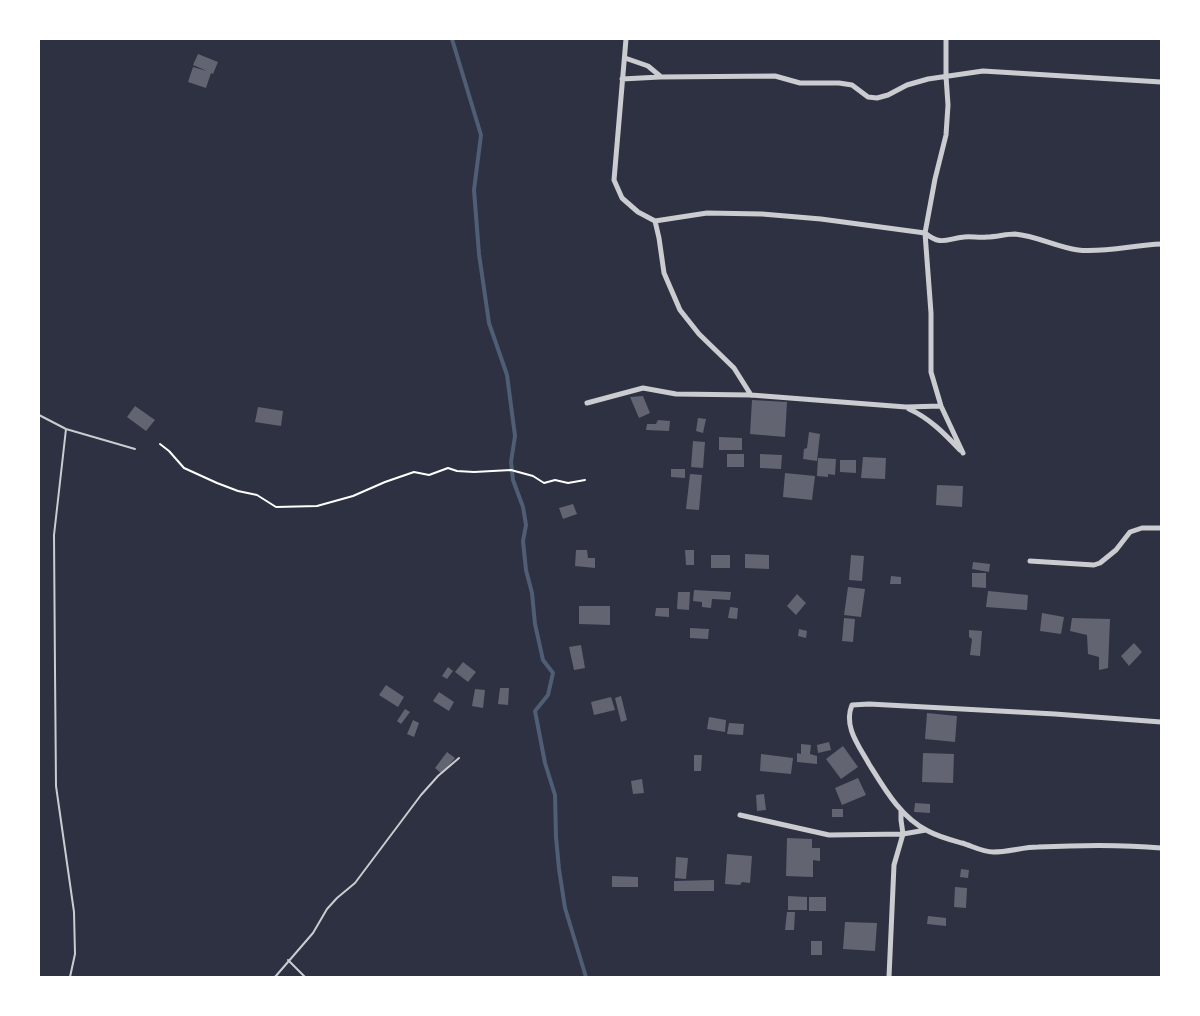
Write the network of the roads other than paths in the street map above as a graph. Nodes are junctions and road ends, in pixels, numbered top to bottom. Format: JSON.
{"nodes":[{"id":1,"x":626,"y":39,"type":"edge"},
{"id":2,"x":946,"y":39,"type":"edge"},
{"id":3,"x":625,"y":58,"type":"junction"},
{"id":4,"x":946,"y":76,"type":"junction"},
{"id":5,"x":660,"y":77,"type":"junction"},
{"id":6,"x":622,"y":79,"type":"junction"},
{"id":7,"x":1161,"y":82,"type":"edge"},
{"id":8,"x":655,"y":221,"type":"junction"},
{"id":9,"x":925,"y":233,"type":"junction"},
{"id":10,"x":1161,"y":244,"type":"edge"},
{"id":11,"x":750,"y":395,"type":"junction"},
{"id":12,"x":587,"y":403,"type":"dead end"},
{"id":13,"x":941,"y":406,"type":"junction"},
{"id":14,"x":906,"y":407,"type":"junction"},
{"id":15,"x":39,"y":415,"type":"edge"},
{"id":16,"x":66,"y":429,"type":"junction"},
{"id":17,"x":135,"y":449,"type":"dead end"},
{"id":18,"x":1161,"y":528,"type":"edge"},
{"id":19,"x":1030,"y":561,"type":"dead end"},
{"id":20,"x":1161,"y":722,"type":"edge"},
{"id":21,"x":459,"y":758,"type":"dead end"},
{"id":22,"x":901,"y":810,"type":"junction"},
{"id":23,"x":740,"y":814,"type":"dead end"},
{"id":24,"x":926,"y":830,"type":"junction"},
{"id":25,"x":903,"y":834,"type":"junction"},
{"id":26,"x":1161,"y":848,"type":"edge"},
{"id":27,"x":288,"y":960,"type":"junction"},
{"id":28,"x":70,"y":977,"type":"edge"},
{"id":29,"x":275,"y":977,"type":"edge"},
{"id":30,"x":305,"y":977,"type":"edge"},
{"id":31,"x":889,"y":977,"type":"edge"}],
"edges":[{"from":1,"to":3,"type":"street"},
{"from":2,"to":4,"type":"street"},
{"from":3,"to":5,"type":"street"},
{"from":3,"to":6,"type":"street"},
{"from":4,"to":5,"type":"street"},
{"from":4,"to":7,"type":"street"},
{"from":4,"to":9,"type":"street"},
{"from":5,"to":6,"type":"street"},
{"from":6,"to":8,"type":"street"},
{"from":8,"to":9,"type":"street"},
{"from":8,"to":11,"type":"street"},
{"from":9,"to":10,"type":"street"},
{"from":9,"to":13,"type":"street"},
{"from":11,"to":12,"type":"street"},
{"from":11,"to":14,"type":"street"},
{"from":13,"to":14,"type":"street"},
{"from":13,"to":14,"type":"street"},
{"from":15,"to":16,"type":"lane"},
{"from":16,"to":17,"type":"lane"},
{"from":16,"to":28,"type":"lane"},
{"from":18,"to":19,"type":"street"},
{"from":20,"to":22,"type":"street"},
{"from":21,"to":27,"type":"lane"},
{"from":22,"to":24,"type":"street"},
{"from":22,"to":25,"type":"street"},
{"from":23,"to":25,"type":"street"},
{"from":24,"to":25,"type":"street"},
{"from":24,"to":26,"type":"street"},
{"from":25,"to":31,"type":"street"},
{"from":27,"to":29,"type":"lane"},
{"from":27,"to":30,"type":"lane"}]}
